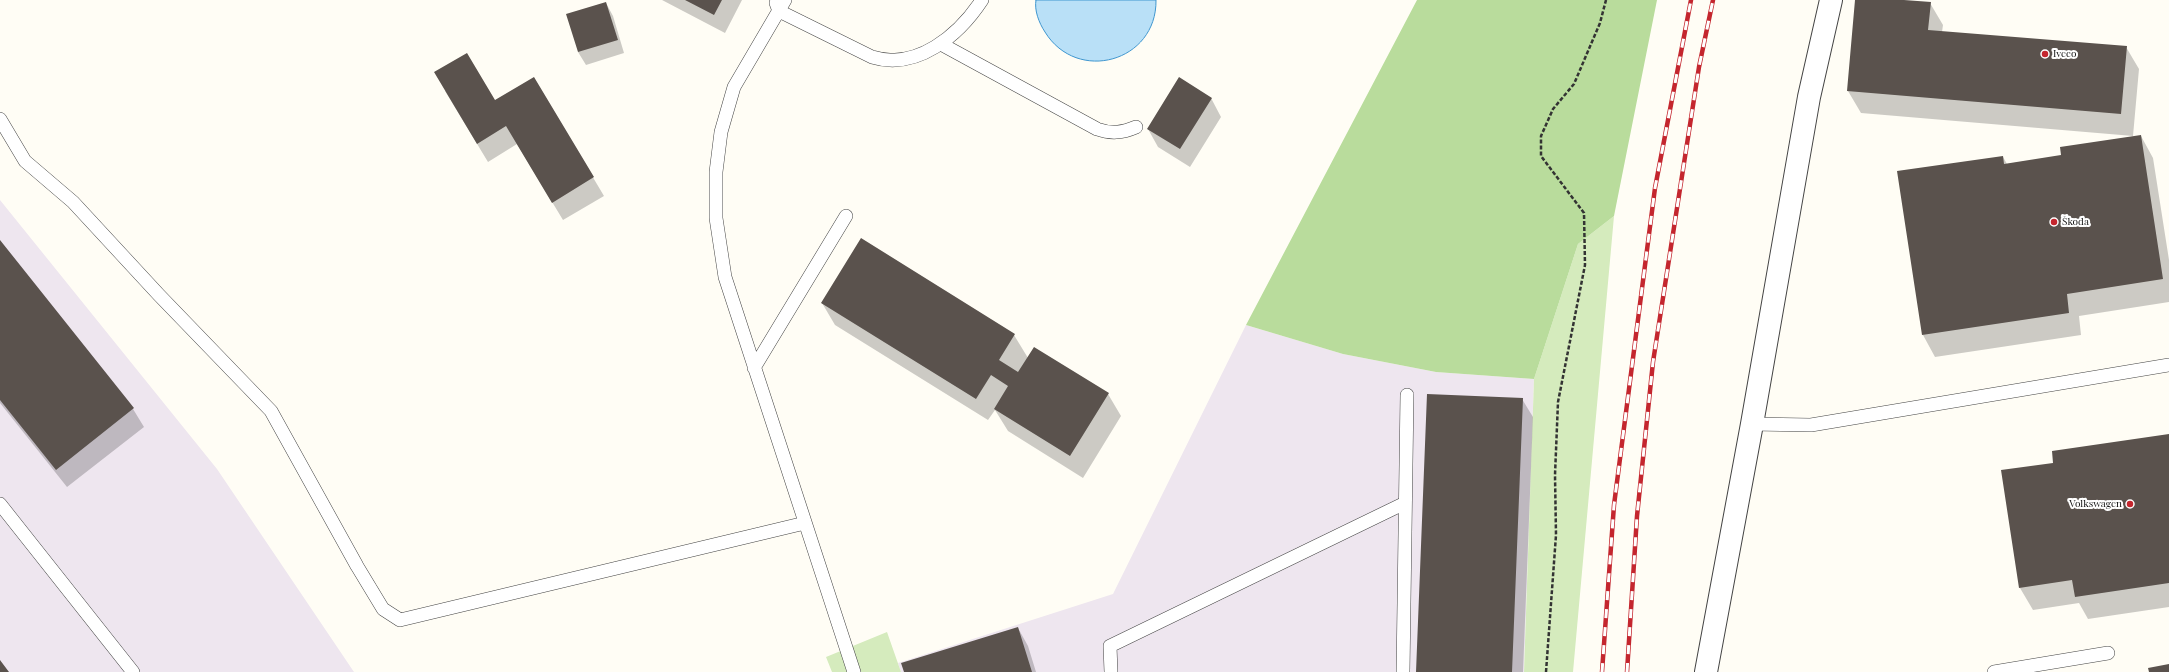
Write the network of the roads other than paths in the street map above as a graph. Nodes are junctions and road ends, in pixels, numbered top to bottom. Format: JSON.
{"nodes":[{"id":1,"x":982,"y":0,"type":"edge"},
{"id":2,"x":1831,"y":0,"type":"edge"},
{"id":3,"x":780,"y":4,"type":"edge"},
{"id":4,"x":941,"y":44,"type":"junction"},
{"id":5,"x":0,"y":119,"type":"edge"},
{"id":6,"x":1136,"y":127,"type":"dead end"},
{"id":7,"x":846,"y":216,"type":"dead end"},
{"id":8,"x":2169,"y":365,"type":"edge"},
{"id":9,"x":754,"y":368,"type":"junction"},
{"id":10,"x":1406,"y":395,"type":"dead end"},
{"id":11,"x":1752,"y":424,"type":"junction"},
{"id":12,"x":1405,"y":503,"type":"junction"},
{"id":13,"x":0,"y":504,"type":"edge"},
{"id":14,"x":805,"y":523,"type":"junction"},
{"id":15,"x":2108,"y":653,"type":"dead end"},
{"id":16,"x":133,"y":672,"type":"edge"},
{"id":17,"x":854,"y":672,"type":"edge"},
{"id":18,"x":1111,"y":672,"type":"edge"},
{"id":19,"x":1403,"y":672,"type":"edge"},
{"id":20,"x":1706,"y":672,"type":"edge"},
{"id":21,"x":1994,"y":672,"type":"edge"}],
"edges":[{"from":1,"to":4,"type":"lane"},
{"from":2,"to":11,"type":"street"},
{"from":3,"to":4,"type":"lane"},
{"from":3,"to":9,"type":"lane"},
{"from":4,"to":6,"type":"lane"},
{"from":5,"to":14,"type":"lane"},
{"from":7,"to":9,"type":"lane"},
{"from":8,"to":11,"type":"lane"},
{"from":9,"to":14,"type":"lane"},
{"from":10,"to":12,"type":"lane"},
{"from":11,"to":20,"type":"street"},
{"from":12,"to":18,"type":"lane"},
{"from":12,"to":19,"type":"lane"},
{"from":13,"to":16,"type":"lane"},
{"from":14,"to":17,"type":"lane"},
{"from":15,"to":21,"type":"lane"}]}
